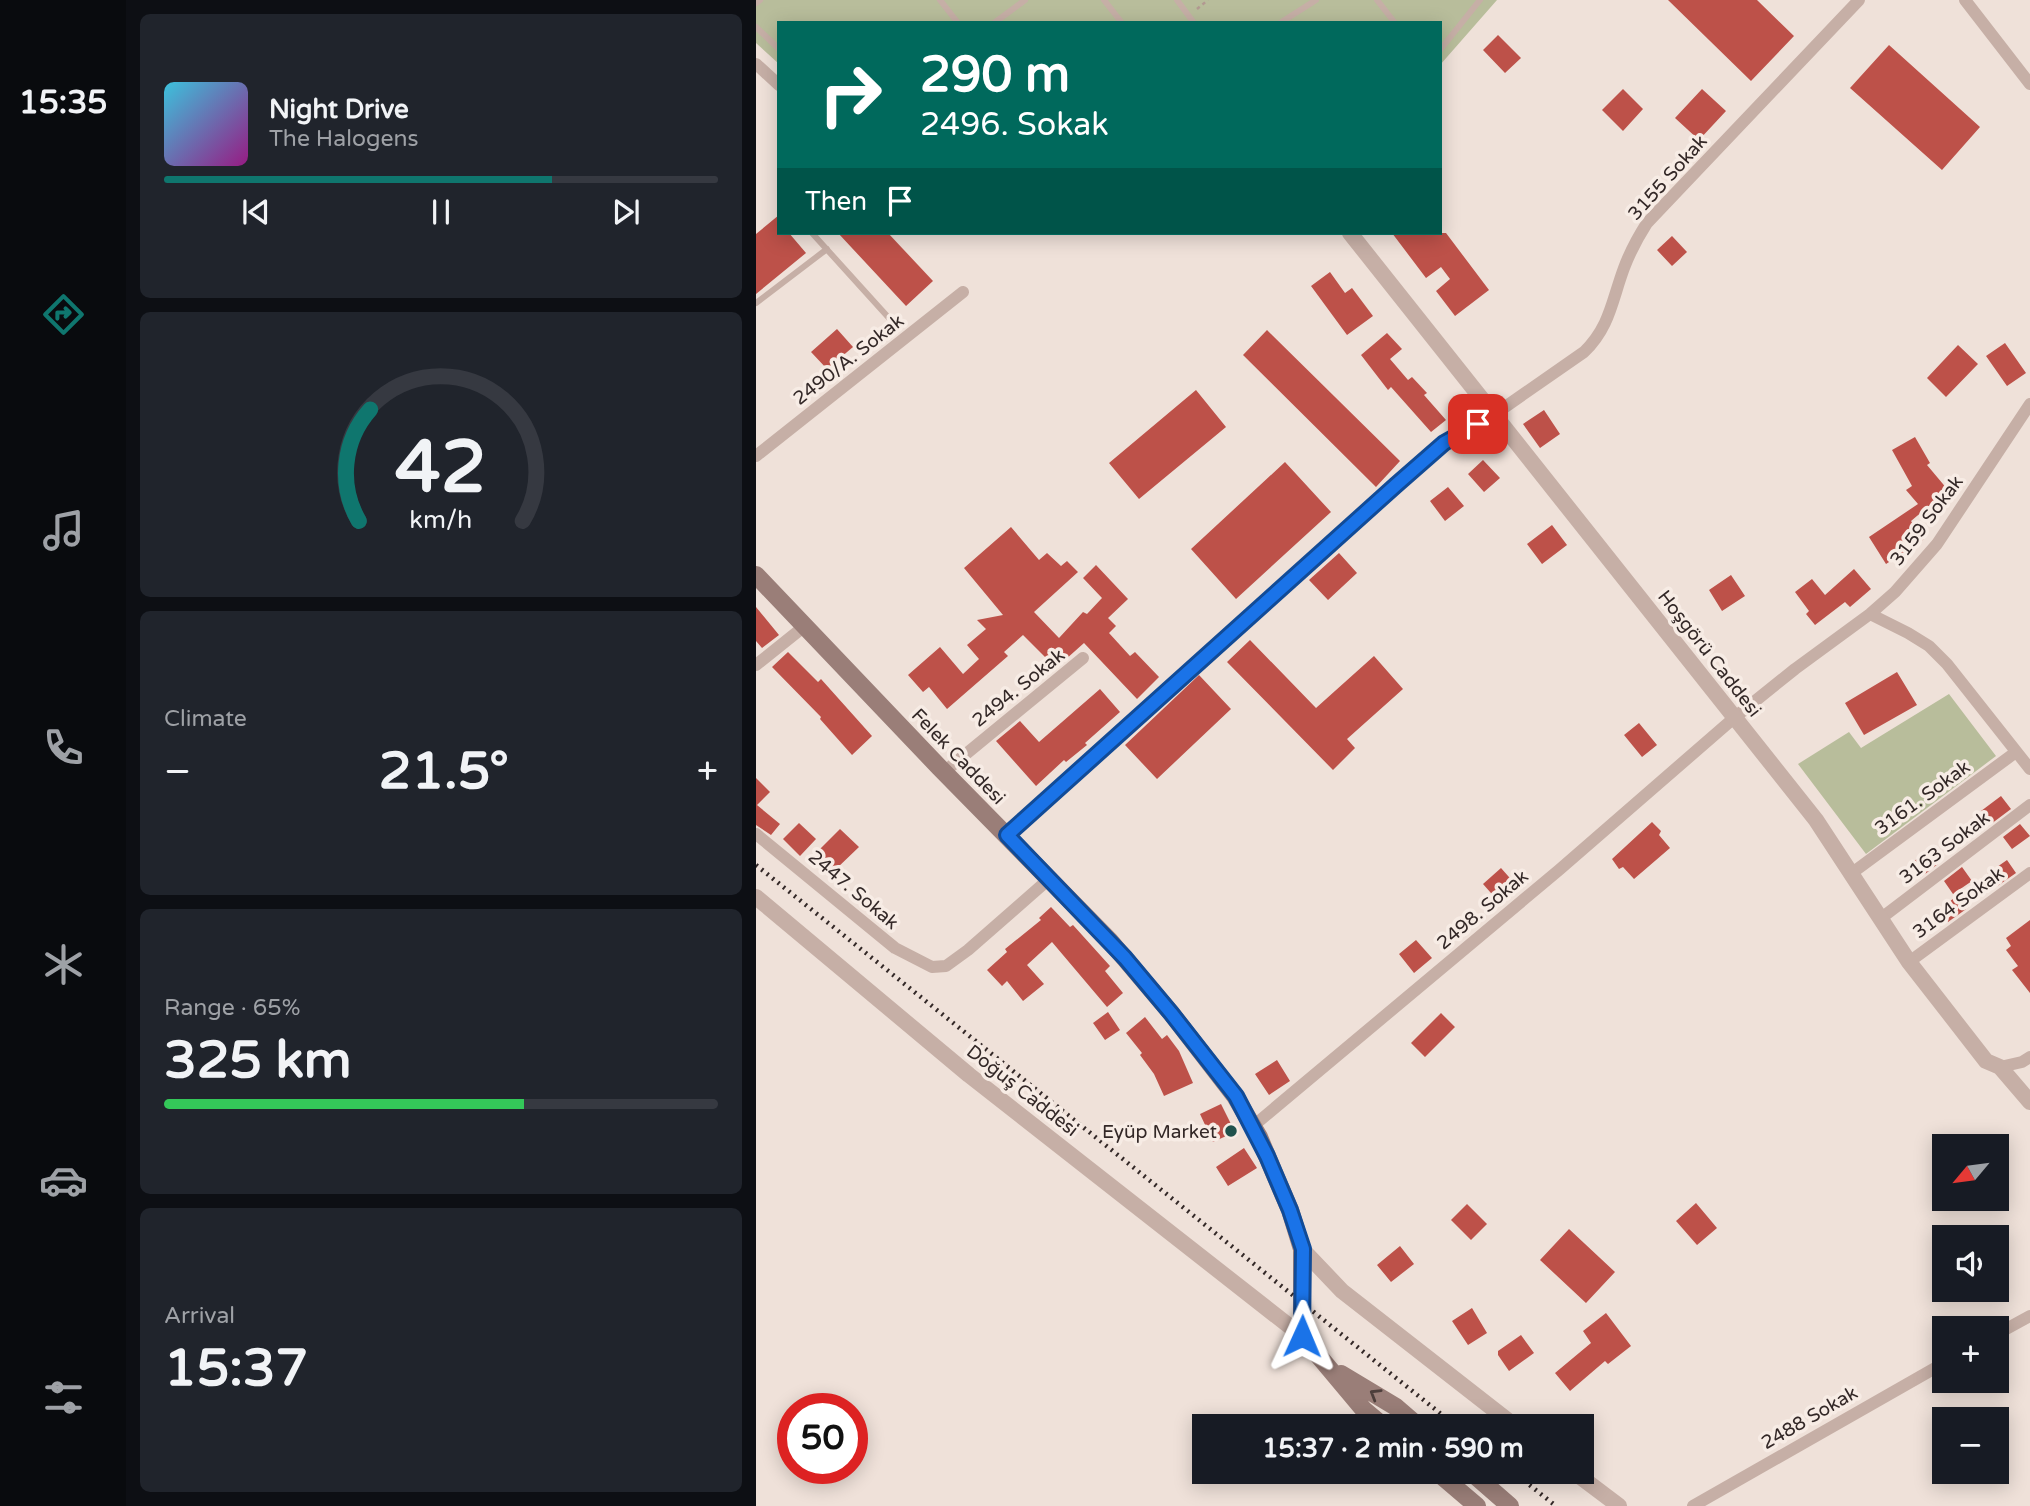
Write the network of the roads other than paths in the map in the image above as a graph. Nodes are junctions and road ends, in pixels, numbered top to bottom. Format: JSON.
{"nodes":[{"id":1,"x":940,"y":0,"type":"edge"},
{"id":2,"x":1025,"y":0,"type":"edge"},
{"id":3,"x":1104,"y":0,"type":"edge"},
{"id":4,"x":1177,"y":0,"type":"edge"},
{"id":5,"x":1316,"y":0,"type":"edge"},
{"id":6,"x":1377,"y":0,"type":"edge"},
{"id":7,"x":1480,"y":0,"type":"edge"},
{"id":8,"x":1859,"y":0,"type":"edge"},
{"id":9,"x":1965,"y":0,"type":"edge"},
{"id":10,"x":956,"y":21,"type":"edge"},
{"id":11,"x":997,"y":21,"type":"edge"},
{"id":12,"x":1120,"y":21,"type":"edge"},
{"id":13,"x":1193,"y":21,"type":"edge"},
{"id":14,"x":1283,"y":21,"type":"edge"},
{"id":15,"x":1393,"y":21,"type":"edge"},
{"id":16,"x":756,"y":27,"type":"edge"},
{"id":17,"x":777,"y":47,"type":"edge"},
{"id":18,"x":1442,"y":48,"type":"edge"},
{"id":19,"x":756,"y":64,"type":"edge"},
{"id":20,"x":777,"y":83,"type":"edge"},
{"id":21,"x":2030,"y":84,"type":"edge"},
{"id":22,"x":813,"y":235,"type":"edge"},
{"id":23,"x":1352,"y":235,"type":"edge"},
{"id":24,"x":827,"y":249,"type":"junction"},
{"id":25,"x":963,"y":292,"type":"dead end"},
{"id":26,"x":756,"y":303,"type":"edge"},
{"id":27,"x":888,"y":317,"type":"dead end"},
{"id":28,"x":2030,"y":404,"type":"edge"},
{"id":29,"x":1495,"y":414,"type":"junction"},
{"id":30,"x":756,"y":456,"type":"edge"},
{"id":31,"x":756,"y":575,"type":"edge"},
{"id":32,"x":1870,"y":614,"type":"junction"},
{"id":33,"x":806,"y":625,"type":"junction"},
{"id":34,"x":1083,"y":658,"type":"dead end"},
{"id":35,"x":756,"y":664,"type":"edge"},
{"id":36,"x":1734,"y":718,"type":"junction"},
{"id":37,"x":2016,"y":752,"type":"junction"},
{"id":38,"x":2030,"y":769,"type":"edge"},
{"id":39,"x":944,"y":772,"type":"junction"},
{"id":40,"x":2030,"y":805,"type":"edge"},
{"id":41,"x":756,"y":834,"type":"edge"},
{"id":42,"x":1007,"y":835,"type":"junction"},
{"id":43,"x":1852,"y":873,"type":"junction"},
{"id":44,"x":2030,"y":873,"type":"edge"},
{"id":45,"x":1049,"y":879,"type":"junction"},
{"id":46,"x":756,"y":897,"type":"edge"},
{"id":47,"x":1880,"y":919,"type":"junction"},
{"id":48,"x":1909,"y":962,"type":"junction"},
{"id":49,"x":2030,"y":1057,"type":"edge"},
{"id":50,"x":2000,"y":1067,"type":"junction"},
{"id":51,"x":2030,"y":1102,"type":"edge"},
{"id":52,"x":1252,"y":1127,"type":"junction"},
{"id":53,"x":1303,"y":1249,"type":"junction"},
{"id":54,"x":2030,"y":1316,"type":"edge"},
{"id":55,"x":2009,"y":1327,"type":"edge"},
{"id":56,"x":1302,"y":1336,"type":"junction"},
{"id":57,"x":1329,"y":1367,"type":"junction"},
{"id":58,"x":1932,"y":1370,"type":"edge"},
{"id":59,"x":1369,"y":1414,"type":"edge"},
{"id":60,"x":1404,"y":1414,"type":"edge"},
{"id":61,"x":1500,"y":1414,"type":"edge"},
{"id":62,"x":1451,"y":1484,"type":"edge"},
{"id":63,"x":1485,"y":1484,"type":"edge"},
{"id":64,"x":1590,"y":1484,"type":"edge"},
{"id":65,"x":1477,"y":1506,"type":"edge"},
{"id":66,"x":1510,"y":1506,"type":"edge"},
{"id":67,"x":1619,"y":1506,"type":"edge"},
{"id":68,"x":1693,"y":1506,"type":"edge"}],
"edges":[{"from":1,"to":10,"type":"lane"},
{"from":2,"to":11,"type":"lane"},
{"from":3,"to":12,"type":"lane"},
{"from":4,"to":13,"type":"lane"},
{"from":5,"to":14,"type":"lane"},
{"from":6,"to":15,"type":"lane"},
{"from":7,"to":18,"type":"lane"},
{"from":8,"to":29,"type":"street","name":"3155 Sokak"},
{"from":9,"to":21,"type":"street"},
{"from":16,"to":17,"type":"lane"},
{"from":19,"to":20,"type":"street"},
{"from":22,"to":24,"type":"lane"},
{"from":23,"to":29,"type":"street","name":"Hoşgörü Caddesi"},
{"from":24,"to":26,"type":"lane"},
{"from":24,"to":27,"type":"lane"},
{"from":25,"to":30,"type":"street","name":"2490/A. Sokak"},
{"from":28,"to":32,"type":"street","name":"3159 Sokak"},
{"from":29,"to":36,"type":"street","name":"Hoşgörü Caddesi"},
{"from":29,"to":42,"type":"street","name":"3155 Sokak"},
{"from":31,"to":33,"type":"main road","name":"Felek Caddesi"},
{"from":32,"to":36,"type":"street","name":"3159 Sokak"},
{"from":32,"to":37,"type":"street"},
{"from":33,"to":35,"type":"street"},
{"from":33,"to":39,"type":"main road","name":"Felek Caddesi"},
{"from":34,"to":39,"type":"street","name":"2494. Sokak"},
{"from":36,"to":43,"type":"street","name":"Hoşgörü Caddesi"},
{"from":36,"to":52,"type":"street","name":"2498. Sokak"},
{"from":37,"to":38,"type":"street"},
{"from":37,"to":43,"type":"street","name":"3161. Sokak"},
{"from":39,"to":42,"type":"main road","name":"Felek Caddesi"},
{"from":40,"to":47,"type":"street","name":"3163 Sokak"},
{"from":41,"to":45,"type":"street","name":"2447. Sokak"},
{"from":42,"to":45,"type":"main road","name":"Felek Caddesi"},
{"from":43,"to":47,"type":"street","name":"Hoşgörü Caddesi"},
{"from":44,"to":48,"type":"street","name":"3164 Sokak"},
{"from":45,"to":52,"type":"main road","name":"Felek Caddesi"},
{"from":46,"to":56,"type":"street","name":"Doğuş Caddesi"},
{"from":47,"to":48,"type":"street","name":"Hoşgörü Caddesi"},
{"from":48,"to":50,"type":"street","name":"Hoşgörü Caddesi"},
{"from":49,"to":50,"type":"street"},
{"from":50,"to":51,"type":"street","name":"Hoşgörü Caddesi"},
{"from":52,"to":53,"type":"main road","name":"Felek Caddesi"},
{"from":53,"to":56,"type":"main road","name":"Felek Caddesi"},
{"from":53,"to":61,"type":"street"},
{"from":54,"to":55,"type":"street"},
{"from":56,"to":57,"type":"main road"},
{"from":57,"to":59,"type":"main road"},
{"from":60,"to":57,"type":"main road","one_way":true},
{"from":58,"to":68,"type":"street","name":"2488 Sokak"},
{"from":62,"to":65,"type":"main road"},
{"from":63,"to":66,"type":"main road"},
{"from":64,"to":67,"type":"street"}]}
